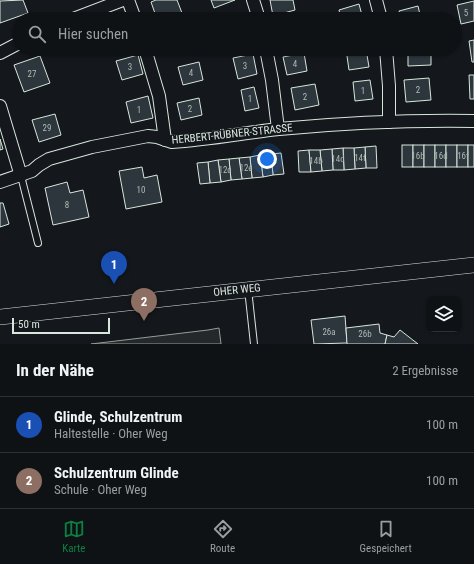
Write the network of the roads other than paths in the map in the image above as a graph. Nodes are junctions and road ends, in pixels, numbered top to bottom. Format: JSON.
{"nodes":[{"id":1,"x":122,"y":0,"type":"edge"},
{"id":2,"x":128,"y":0,"type":"edge"},
{"id":3,"x":253,"y":0,"type":"edge"},
{"id":4,"x":376,"y":0,"type":"edge"},
{"id":5,"x":108,"y":3,"type":"edge"},
{"id":6,"x":88,"y":12,"type":"edge"},
{"id":7,"x":132,"y":12,"type":"edge"},
{"id":8,"x":257,"y":12,"type":"edge"},
{"id":9,"x":379,"y":12,"type":"edge"},
{"id":10,"x":12,"y":47,"type":"edge"},
{"id":11,"x":0,"y":53,"type":"edge"},
{"id":12,"x":147,"y":56,"type":"edge"},
{"id":13,"x":267,"y":56,"type":"edge"},
{"id":14,"x":387,"y":56,"type":"edge"},
{"id":15,"x":0,"y":106,"type":"edge"},
{"id":16,"x":474,"y":121,"type":"edge"},
{"id":17,"x":389,"y":122,"type":"junction"},
{"id":18,"x":278,"y":129,"type":"junction"},
{"id":19,"x":165,"y":140,"type":"junction"},
{"id":20,"x":22,"y":176,"type":"junction"},
{"id":21,"x":0,"y":182,"type":"edge"},
{"id":22,"x":38,"y":243,"type":"dead end"},
{"id":23,"x":474,"y":265,"type":"edge"},
{"id":24,"x":248,"y":289,"type":"junction"},
{"id":25,"x":0,"y":317,"type":"edge"},
{"id":26,"x":254,"y":344,"type":"edge"}],
"edges":[{"from":1,"to":5,"type":"street"},
{"from":2,"to":7,"type":"street"},
{"from":3,"to":8,"type":"street"},
{"from":4,"to":9,"type":"street"},
{"from":5,"to":6,"type":"street"},
{"from":10,"to":11,"type":"street"},
{"from":12,"to":19,"type":"street"},
{"from":13,"to":18,"type":"street"},
{"from":14,"to":17,"type":"street"},
{"from":15,"to":20,"type":"street"},
{"from":16,"to":17,"type":"street","name":"HERBERT-RÜBNER-STRASSE"},
{"from":17,"to":18,"type":"street","name":"HERBERT-RÜBNER-STRASSE"},
{"from":18,"to":19,"type":"street","name":"HERBERT-RÜBNER-STRASSE"},
{"from":19,"to":20,"type":"street","name":"HERBERT-RÜBNER-STRASSE"},
{"from":20,"to":21,"type":"street","name":"HERBERT-RÜBNER-STRASSE"},
{"from":20,"to":22,"type":"lane"},
{"from":23,"to":24,"type":"street","name":"OHER WEG"},
{"from":24,"to":25,"type":"street","name":"OHER WEG"},
{"from":24,"to":26,"type":"lane"}]}
